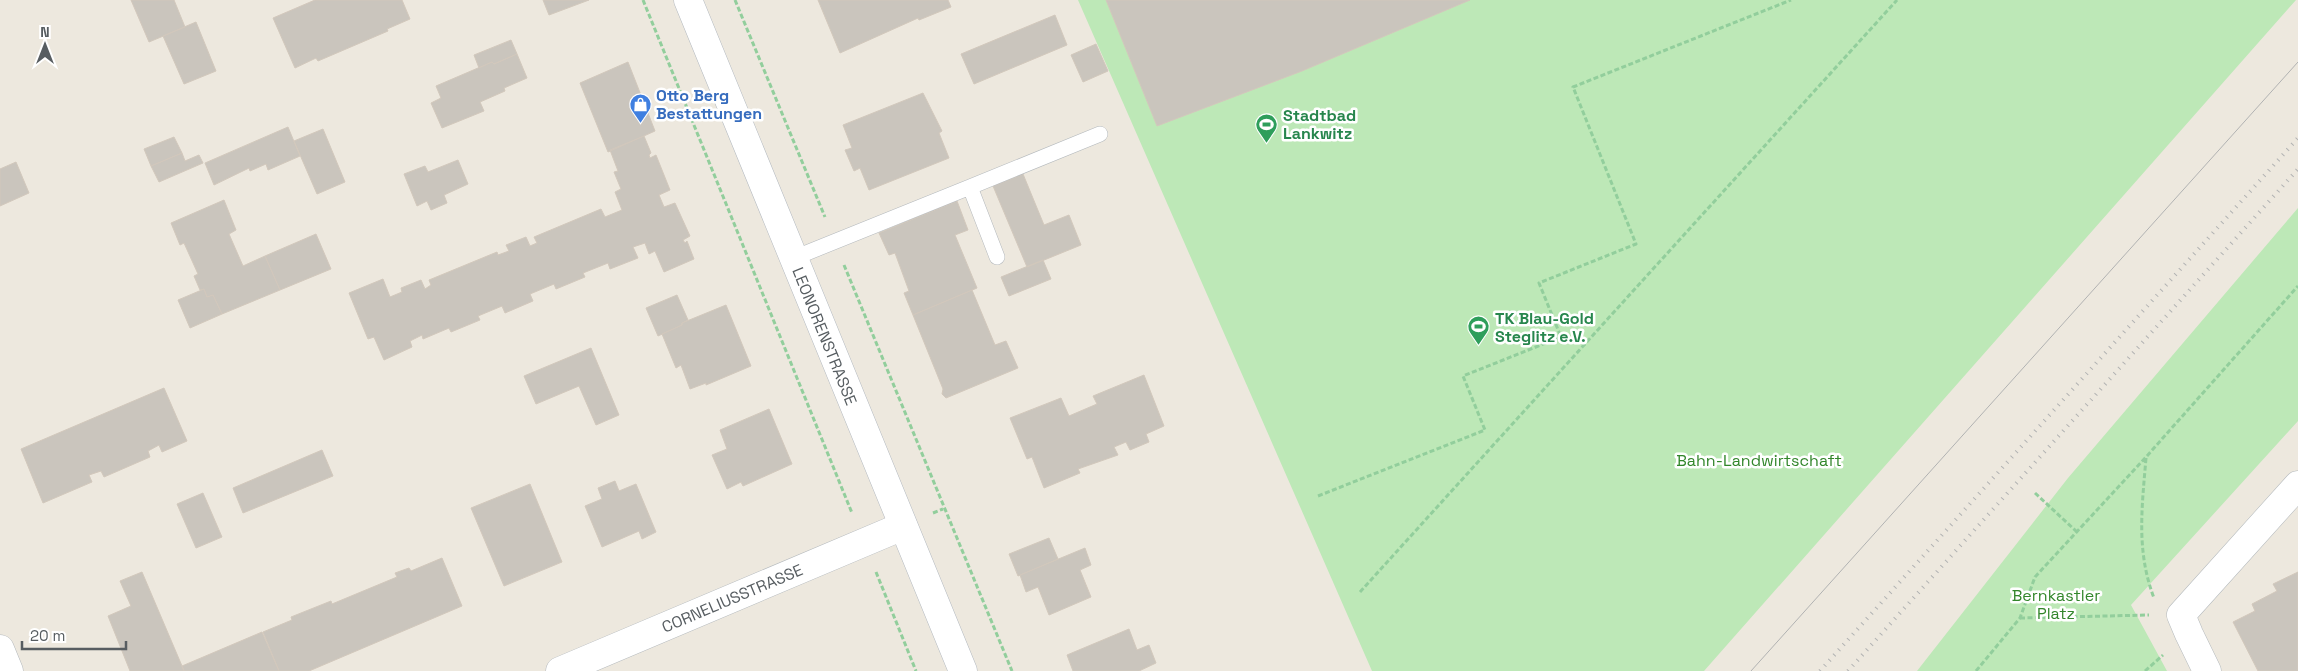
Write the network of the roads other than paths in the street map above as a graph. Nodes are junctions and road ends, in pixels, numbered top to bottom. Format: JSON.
{"nodes":[{"id":1,"x":688,"y":0,"type":"edge"},
{"id":2,"x":1100,"y":134,"type":"dead end"},
{"id":3,"x":970,"y":187,"type":"junction"},
{"id":4,"x":997,"y":256,"type":"dead end"},
{"id":5,"x":794,"y":258,"type":"junction"},
{"id":6,"x":2298,"y":485,"type":"edge"},
{"id":7,"x":903,"y":526,"type":"junction"},
{"id":8,"x":0,"y":649,"type":"edge"},
{"id":9,"x":9,"y":671,"type":"edge"},
{"id":10,"x":560,"y":671,"type":"edge"},
{"id":11,"x":962,"y":671,"type":"edge"},
{"id":12,"x":2207,"y":671,"type":"edge"}],
"edges":[{"from":1,"to":5,"type":"main road","name":"LEONORENSTRASSE"},
{"from":2,"to":3,"type":"lane"},
{"from":3,"to":4,"type":"lane"},
{"from":3,"to":5,"type":"lane"},
{"from":5,"to":7,"type":"main road","name":"LEONORENSTRASSE"},
{"from":6,"to":12,"type":"main road"},
{"from":7,"to":10,"type":"main road","name":"CORNELIUSSTRASSE"},
{"from":7,"to":11,"type":"main road","name":"LEONORENSTRASSE"},
{"from":8,"to":9,"type":"main road"}]}
